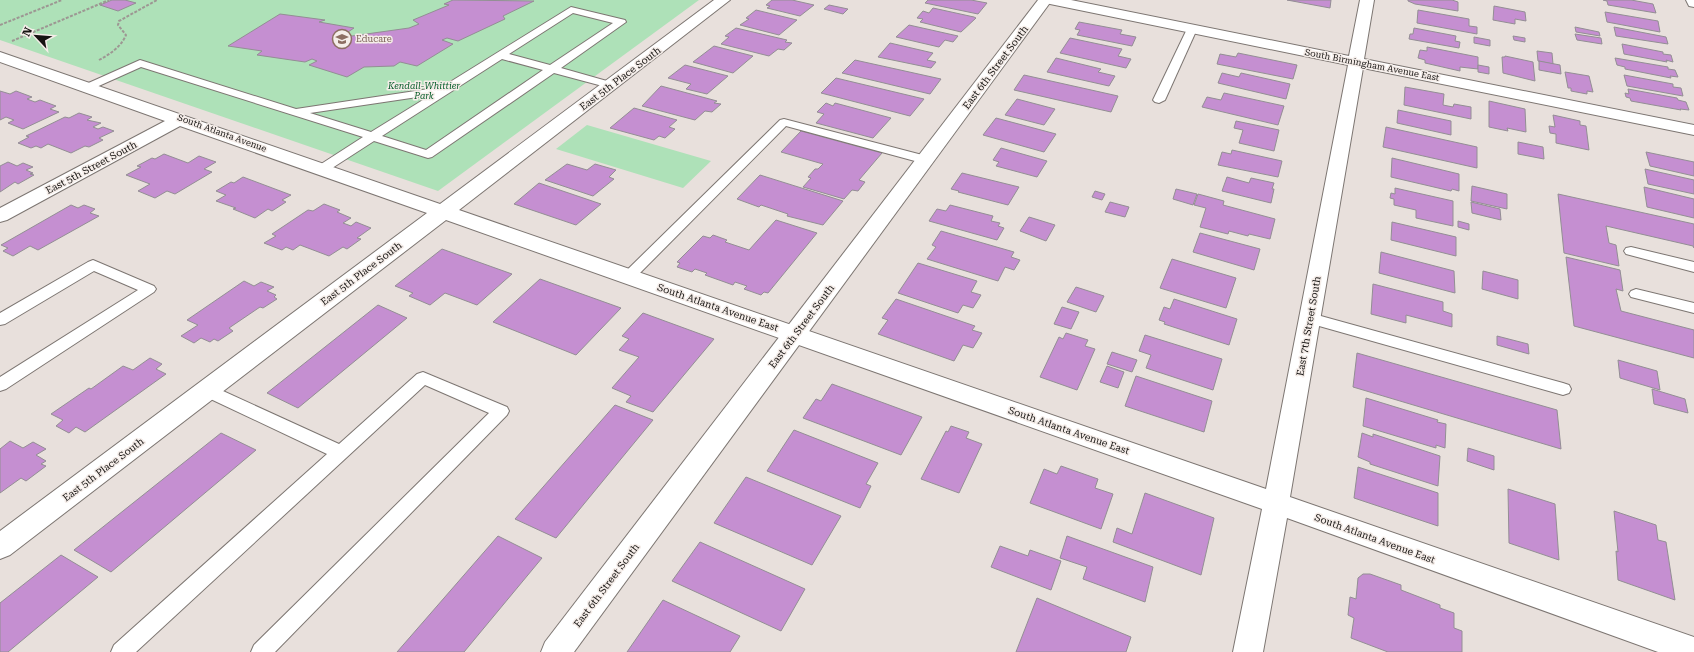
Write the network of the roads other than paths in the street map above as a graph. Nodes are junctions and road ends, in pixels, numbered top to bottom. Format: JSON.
{"nodes":[{"id":1,"x":723,"y":0,"type":"edge"},
{"id":2,"x":1045,"y":0,"type":"edge"},
{"id":3,"x":1050,"y":0,"type":"edge"},
{"id":4,"x":1367,"y":0,"type":"edge"},
{"id":5,"x":1192,"y":29,"type":"junction"},
{"id":6,"x":500,"y":55,"type":"junction"},
{"id":7,"x":0,"y":56,"type":"edge"},
{"id":8,"x":1356,"y":62,"type":"junction"},
{"id":9,"x":552,"y":69,"type":"junction"},
{"id":10,"x":610,"y":85,"type":"junction"},
{"id":11,"x":88,"y":87,"type":"junction"},
{"id":12,"x":446,"y":89,"type":"junction"},
{"id":13,"x":1158,"y":100,"type":"dead end"},
{"id":14,"x":295,"y":111,"type":"junction"},
{"id":15,"x":181,"y":119,"type":"junction"},
{"id":16,"x":1694,"y":130,"type":"edge"},
{"id":17,"x":373,"y":136,"type":"junction"},
{"id":18,"x":926,"y":160,"type":"junction"},
{"id":19,"x":322,"y":169,"type":"junction"},
{"id":20,"x":443,"y":211,"type":"junction"},
{"id":21,"x":0,"y":216,"type":"edge"},
{"id":22,"x":1631,"y":251,"type":"dead end"},
{"id":23,"x":1694,"y":267,"type":"edge"},
{"id":24,"x":629,"y":276,"type":"junction"},
{"id":25,"x":1636,"y":294,"type":"dead end"},
{"id":26,"x":1694,"y":308,"type":"edge"},
{"id":27,"x":1310,"y":318,"type":"junction"},
{"id":28,"x":0,"y":320,"type":"edge"},
{"id":29,"x":796,"y":334,"type":"junction"},
{"id":30,"x":0,"y":385,"type":"edge"},
{"id":31,"x":1563,"y":389,"type":"dead end"},
{"id":32,"x":206,"y":390,"type":"junction"},
{"id":33,"x":341,"y":453,"type":"junction"},
{"id":34,"x":1276,"y":503,"type":"junction"},
{"id":35,"x":0,"y":547,"type":"edge"},
{"id":36,"x":1694,"y":651,"type":"edge"},
{"id":37,"x":121,"y":652,"type":"edge"},
{"id":38,"x":261,"y":652,"type":"edge"},
{"id":39,"x":556,"y":652,"type":"edge"},
{"id":40,"x":1248,"y":652,"type":"edge"}],
"edges":[{"from":1,"to":10,"type":"street","name":"East 5th Place South"},
{"from":2,"to":18,"type":"street","name":"East 6th Street South"},
{"from":3,"to":5,"type":"street","name":"South Birmingham Avenue East"},
{"from":4,"to":8,"type":"street","name":"East 7th Street South"},
{"from":5,"to":8,"type":"street","name":"South Birmingham Avenue East"},
{"from":5,"to":13,"type":"lane"},
{"from":6,"to":9,"type":"lane"},
{"from":6,"to":9,"type":"lane"},
{"from":6,"to":12,"type":"lane"},
{"from":7,"to":11,"type":"street","name":"South Atlanta Avenue"},
{"from":8,"to":16,"type":"street","name":"South Birmingham Avenue East"},
{"from":8,"to":27,"type":"street","name":"East 7th Street South"},
{"from":9,"to":10,"type":"lane"},
{"from":9,"to":17,"type":"lane"},
{"from":10,"to":20,"type":"street","name":"East 5th Place South"},
{"from":11,"to":14,"type":"lane"},
{"from":11,"to":15,"type":"street","name":"South Atlanta Avenue"},
{"from":12,"to":14,"type":"lane"},
{"from":12,"to":17,"type":"lane"},
{"from":14,"to":17,"type":"lane"},
{"from":15,"to":19,"type":"street","name":"South Atlanta Avenue"},
{"from":15,"to":21,"type":"street","name":"East 5th Street South"},
{"from":17,"to":19,"type":"lane"},
{"from":18,"to":24,"type":"lane"},
{"from":18,"to":29,"type":"street","name":"East 6th Street South"},
{"from":19,"to":20,"type":"street","name":"South Atlanta Avenue"},
{"from":20,"to":24,"type":"street","name":"South Atlanta Avenue East"},
{"from":20,"to":32,"type":"street","name":"East 5th Place South"},
{"from":22,"to":23,"type":"lane"},
{"from":24,"to":29,"type":"street","name":"South Atlanta Avenue East"},
{"from":25,"to":26,"type":"lane"},
{"from":27,"to":31,"type":"lane"},
{"from":27,"to":34,"type":"street","name":"East 7th Street South"},
{"from":28,"to":30,"type":"lane"},
{"from":29,"to":34,"type":"street","name":"South Atlanta Avenue East"},
{"from":29,"to":39,"type":"street","name":"East 6th Street South"},
{"from":32,"to":33,"type":"lane"},
{"from":32,"to":35,"type":"street","name":"East 5th Place South"},
{"from":33,"to":37,"type":"lane"},
{"from":33,"to":38,"type":"lane"},
{"from":34,"to":36,"type":"street","name":"South Atlanta Avenue East"},
{"from":34,"to":40,"type":"street","name":"East 7th Street South"}]}
